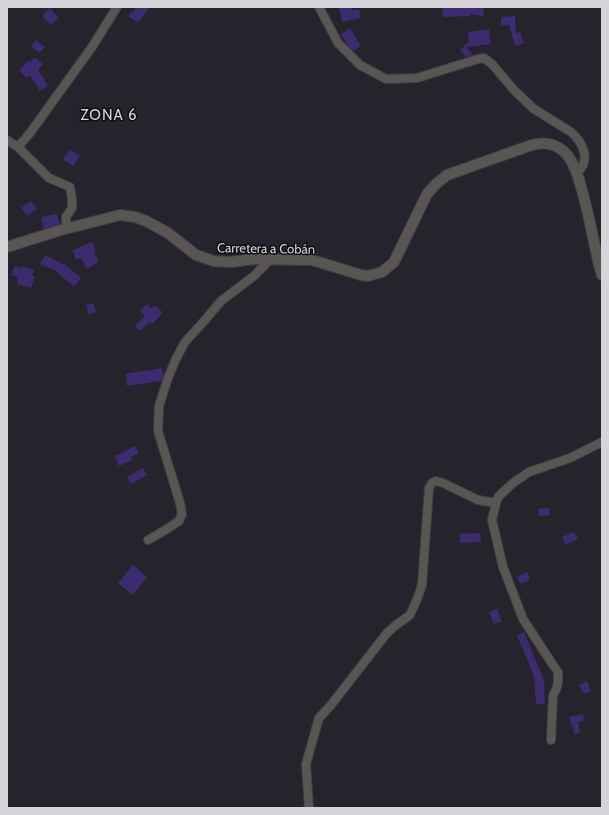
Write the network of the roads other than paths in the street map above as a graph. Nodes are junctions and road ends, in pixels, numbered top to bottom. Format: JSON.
{"nodes":[{"id":1,"x":117,"y":7,"type":"edge"},
{"id":2,"x":319,"y":7,"type":"edge"},
{"id":3,"x":7,"y":140,"type":"edge"},
{"id":4,"x":18,"y":147,"type":"junction"},
{"id":5,"x":577,"y":172,"type":"junction"},
{"id":6,"x":66,"y":229,"type":"junction"},
{"id":7,"x":7,"y":248,"type":"edge"},
{"id":8,"x":271,"y":259,"type":"junction"},
{"id":9,"x":602,"y":274,"type":"edge"},
{"id":10,"x":602,"y":442,"type":"edge"},
{"id":11,"x":496,"y":503,"type":"junction"},
{"id":12,"x":148,"y":540,"type":"dead end"},
{"id":13,"x":551,"y":740,"type":"dead end"},
{"id":14,"x":309,"y":808,"type":"edge"}],
"edges":[{"from":1,"to":4,"type":"street"},
{"from":2,"to":5,"type":"street"},
{"from":3,"to":4,"type":"street"},
{"from":4,"to":6,"type":"street"},
{"from":5,"to":8,"type":"street","name":"Carretera a Cobán"},
{"from":5,"to":9,"type":"street","name":"Carretera a Cobán"},
{"from":6,"to":7,"type":"street","name":"Carretera a Cobán"},
{"from":6,"to":8,"type":"street","name":"Carretera a Cobán"},
{"from":8,"to":12,"type":"street"},
{"from":10,"to":11,"type":"street"},
{"from":11,"to":13,"type":"street"},
{"from":11,"to":14,"type":"street"}]}
